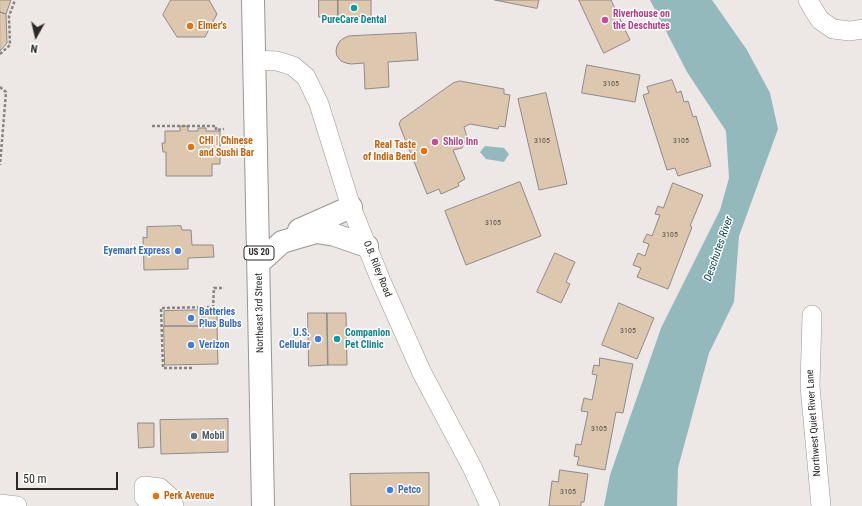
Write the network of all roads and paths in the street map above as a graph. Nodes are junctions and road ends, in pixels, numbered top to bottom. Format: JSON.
{"nodes":[{"id":1,"x":15,"y":0,"type":"edge"},
{"id":2,"x":253,"y":0,"type":"edge"},
{"id":3,"x":808,"y":0,"type":"edge"},
{"id":4,"x":862,"y":29,"type":"edge"},
{"id":5,"x":0,"y":54,"type":"edge"},
{"id":6,"x":254,"y":60,"type":"junction"},
{"id":7,"x":0,"y":87,"type":"edge"},
{"id":8,"x":152,"y":126,"type":"dead end"},
{"id":9,"x":224,"y":129,"type":"dead end"},
{"id":10,"x":0,"y":165,"type":"edge"},
{"id":11,"x":351,"y":207,"type":"junction"},
{"id":12,"x":282,"y":242,"type":"junction"},
{"id":13,"x":367,"y":246,"type":"junction"},
{"id":14,"x":259,"y":263,"type":"junction"},
{"id":15,"x":224,"y":288,"type":"dead end"},
{"id":16,"x":812,"y":315,"type":"dead end"},
{"id":17,"x":192,"y":368,"type":"dead end"},
{"id":18,"x":0,"y":504,"type":"edge"},
{"id":19,"x":17,"y":506,"type":"edge"},
{"id":20,"x":154,"y":506,"type":"edge"},
{"id":21,"x":174,"y":506,"type":"edge"},
{"id":22,"x":263,"y":506,"type":"edge"},
{"id":23,"x":490,"y":506,"type":"edge"},
{"id":24,"x":821,"y":506,"type":"edge"}],
"edges":[{"from":1,"to":5,"type":"path"},
{"from":2,"to":6,"type":"main road","name":"Northeast 3rd Street","number":"US 20"},
{"from":3,"to":4,"type":"street"},
{"from":6,"to":11,"type":"street","name":"O.B. Riley Road"},
{"from":6,"to":14,"type":"main road","name":"Northeast 3rd Street","number":"US 20"},
{"from":7,"to":10,"type":"path"},
{"from":8,"to":9,"type":"path"},
{"from":11,"to":12,"type":"main road"},
{"from":11,"to":13,"type":"street","name":"O.B. Riley Road"},
{"from":12,"to":13,"type":"main road"},
{"from":12,"to":14,"type":"main road"},
{"from":13,"to":23,"type":"street","name":"O.B. Riley Road"},
{"from":14,"to":22,"type":"main road","name":"Northeast 3rd Street","number":"US 20"},
{"from":15,"to":17,"type":"path"},
{"from":16,"to":24,"type":"street","name":"Northwest Quiet River Lane"},
{"from":18,"to":19,"type":"street"},
{"from":20,"to":21,"type":"street"}]}
